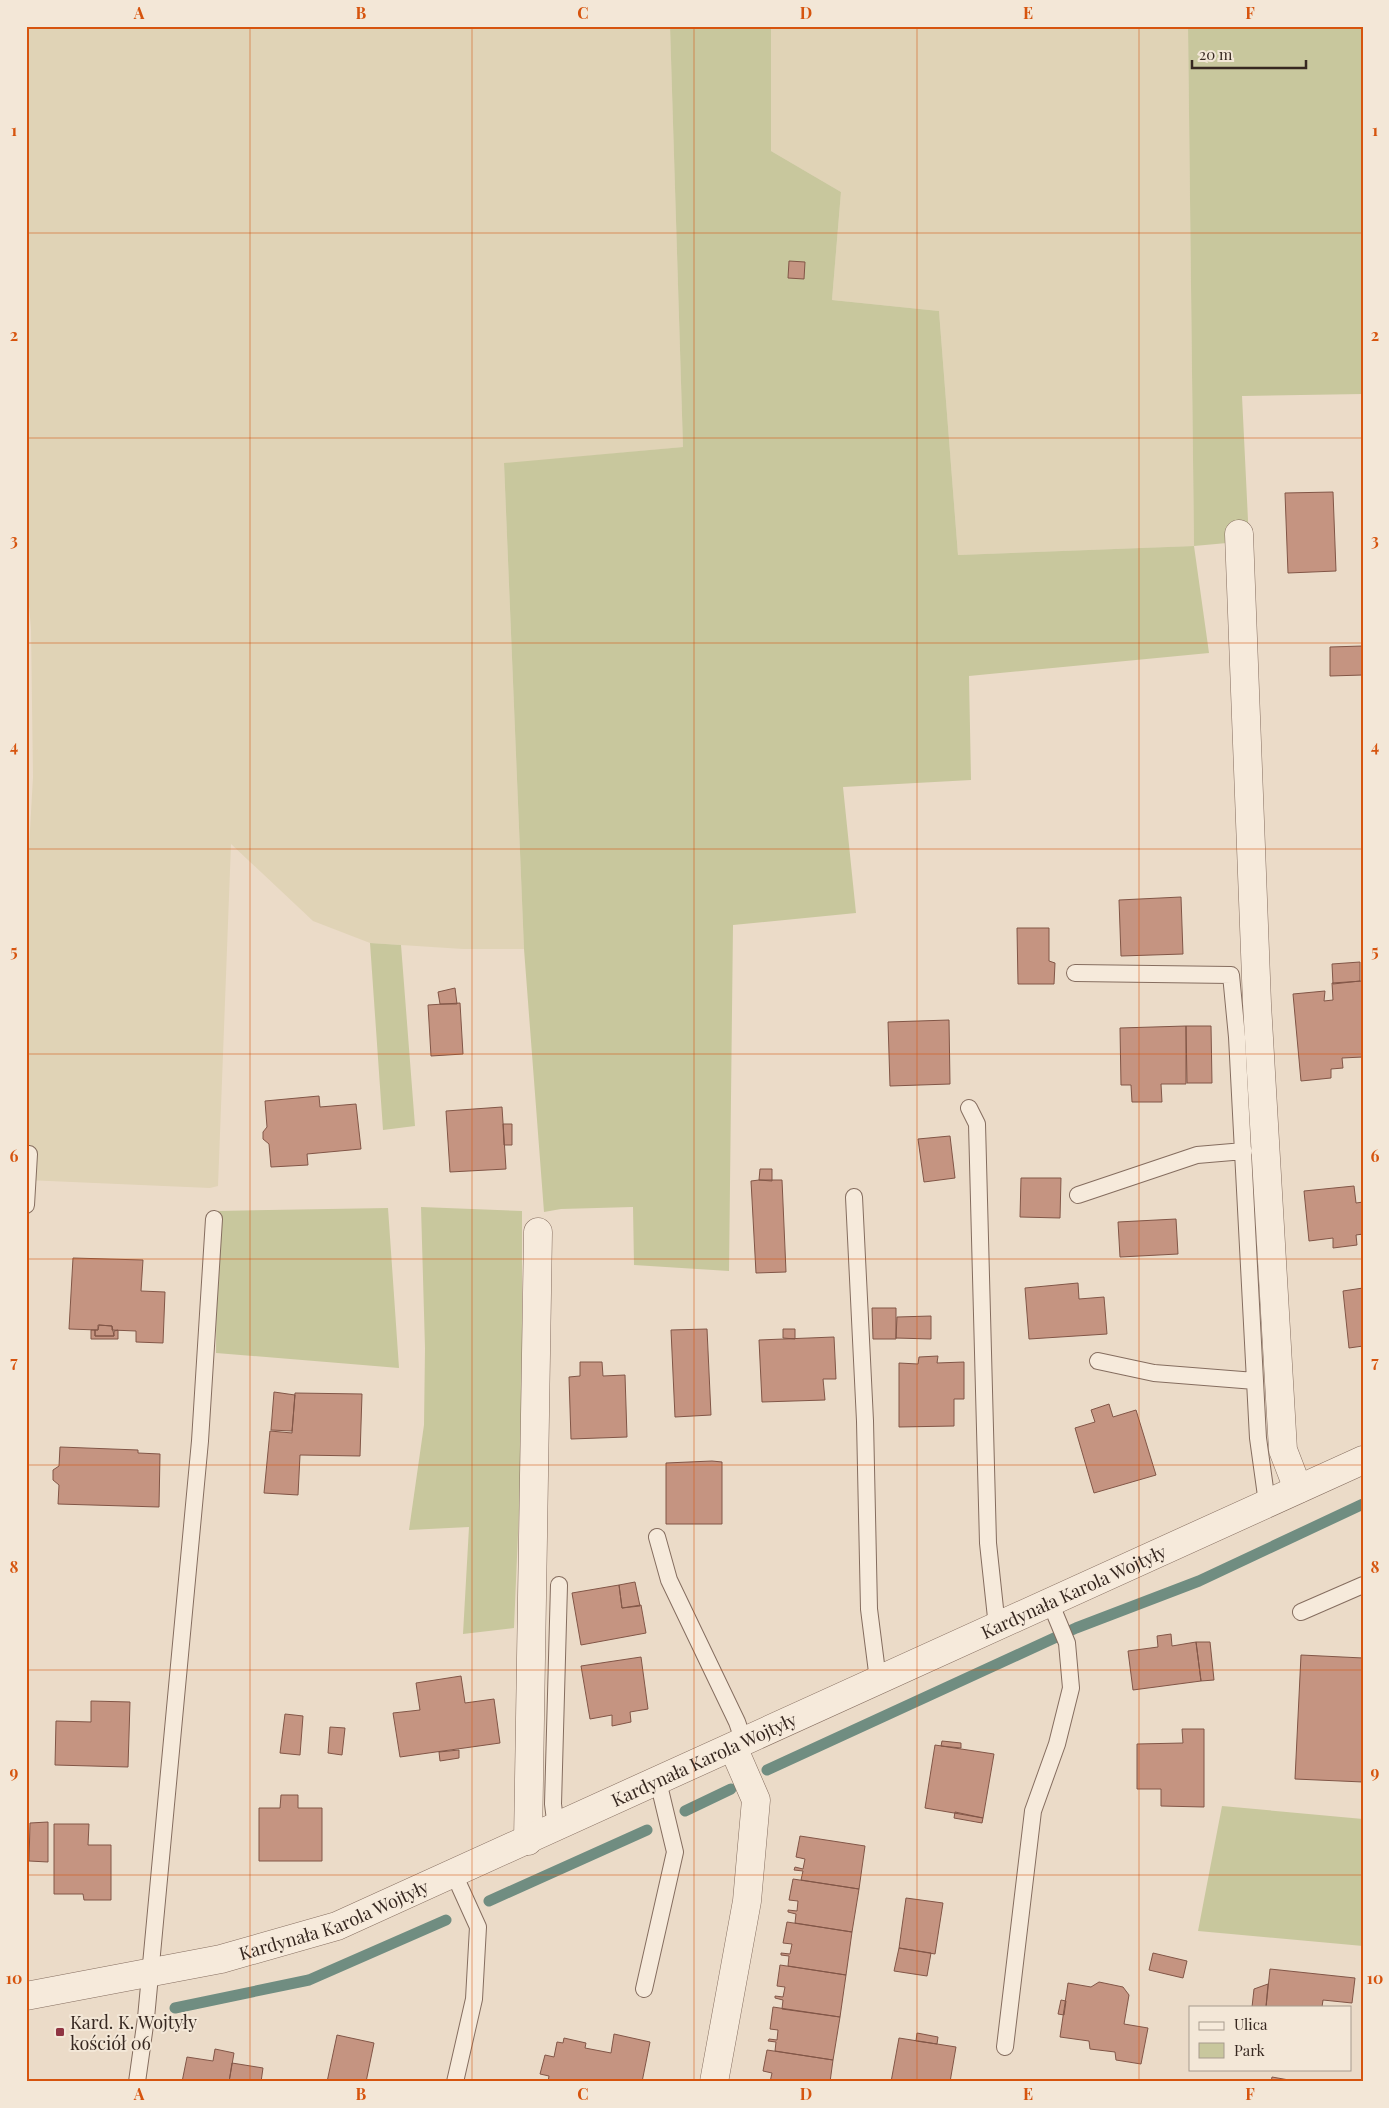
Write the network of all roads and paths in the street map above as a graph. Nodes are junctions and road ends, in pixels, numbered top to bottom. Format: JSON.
{"nodes":[{"id":1,"x":1239,"y":534,"type":"dead end"},
{"id":2,"x":1075,"y":973,"type":"dead end"},
{"id":3,"x":969,"y":1108,"type":"dead end"},
{"id":4,"x":1244,"y":1151,"type":"junction"},
{"id":5,"x":29,"y":1154,"type":"dead end"},
{"id":6,"x":1078,"y":1195,"type":"dead end"},
{"id":7,"x":854,"y":1197,"type":"dead end"},
{"id":8,"x":26,"y":1205,"type":"edge"},
{"id":9,"x":214,"y":1219,"type":"dead end"},
{"id":10,"x":538,"y":1232,"type":"dead end"},
{"id":11,"x":1098,"y":1361,"type":"dead end"},
{"id":12,"x":1256,"y":1382,"type":"junction"},
{"id":13,"x":1363,"y":1460,"type":"edge"},
{"id":14,"x":1298,"y":1489,"type":"junction"},
{"id":15,"x":1267,"y":1503,"type":"junction"},
{"id":16,"x":657,"y":1537,"type":"dead end"},
{"id":17,"x":559,"y":1585,"type":"dead end"},
{"id":18,"x":1363,"y":1585,"type":"edge"},
{"id":19,"x":1054,"y":1612,"type":"junction"},
{"id":20,"x":1301,"y":1612,"type":"dead end"},
{"id":21,"x":997,"y":1627,"type":"junction"},
{"id":22,"x":878,"y":1680,"type":"junction"},
{"id":23,"x":739,"y":1745,"type":"junction"},
{"id":24,"x":658,"y":1781,"type":"junction"},
{"id":25,"x":556,"y":1828,"type":"junction"},
{"id":26,"x":528,"y":1841,"type":"junction"},
{"id":27,"x":454,"y":1874,"type":"junction"},
{"id":28,"x":150,"y":1973,"type":"junction"},
{"id":29,"x":644,"y":1990,"type":"dead end"},
{"id":30,"x":26,"y":1996,"type":"edge"},
{"id":31,"x":1005,"y":2047,"type":"dead end"},
{"id":32,"x":136,"y":2082,"type":"edge"},
{"id":33,"x":455,"y":2082,"type":"edge"},
{"id":34,"x":714,"y":2082,"type":"edge"}],
"edges":[{"from":1,"to":14,"type":"street"},
{"from":2,"to":4,"type":"lane"},
{"from":3,"to":21,"type":"lane"},
{"from":4,"to":6,"type":"lane"},
{"from":4,"to":12,"type":"lane"},
{"from":5,"to":8,"type":"lane"},
{"from":7,"to":22,"type":"lane"},
{"from":9,"to":28,"type":"lane"},
{"from":10,"to":26,"type":"street"},
{"from":11,"to":12,"type":"lane"},
{"from":12,"to":15,"type":"lane"},
{"from":13,"to":14,"type":"street","name":"Kardynała Karola Wojtyły"},
{"from":14,"to":15,"type":"street","name":"Kardynała Karola Wojtyły"},
{"from":15,"to":19,"type":"street","name":"Kardynała Karola Wojtyły"},
{"from":16,"to":23,"type":"lane"},
{"from":17,"to":25,"type":"lane"},
{"from":18,"to":20,"type":"lane"},
{"from":19,"to":21,"type":"street","name":"Kardynała Karola Wojtyły"},
{"from":19,"to":31,"type":"lane"},
{"from":21,"to":22,"type":"street","name":"Kardynała Karola Wojtyły"},
{"from":22,"to":23,"type":"street","name":"Kardynała Karola Wojtyły"},
{"from":23,"to":24,"type":"street","name":"Kardynała Karola Wojtyły"},
{"from":23,"to":34,"type":"street"},
{"from":24,"to":25,"type":"street","name":"Kardynała Karola Wojtyły"},
{"from":24,"to":29,"type":"lane"},
{"from":25,"to":26,"type":"street","name":"Kardynała Karola Wojtyły"},
{"from":26,"to":27,"type":"street","name":"Kardynała Karola Wojtyły"},
{"from":27,"to":28,"type":"street","name":"Kardynała Karola Wojtyły"},
{"from":27,"to":33,"type":"lane"},
{"from":28,"to":30,"type":"street","name":"Kardynała Karola Wojtyły"},
{"from":28,"to":32,"type":"lane"}]}
